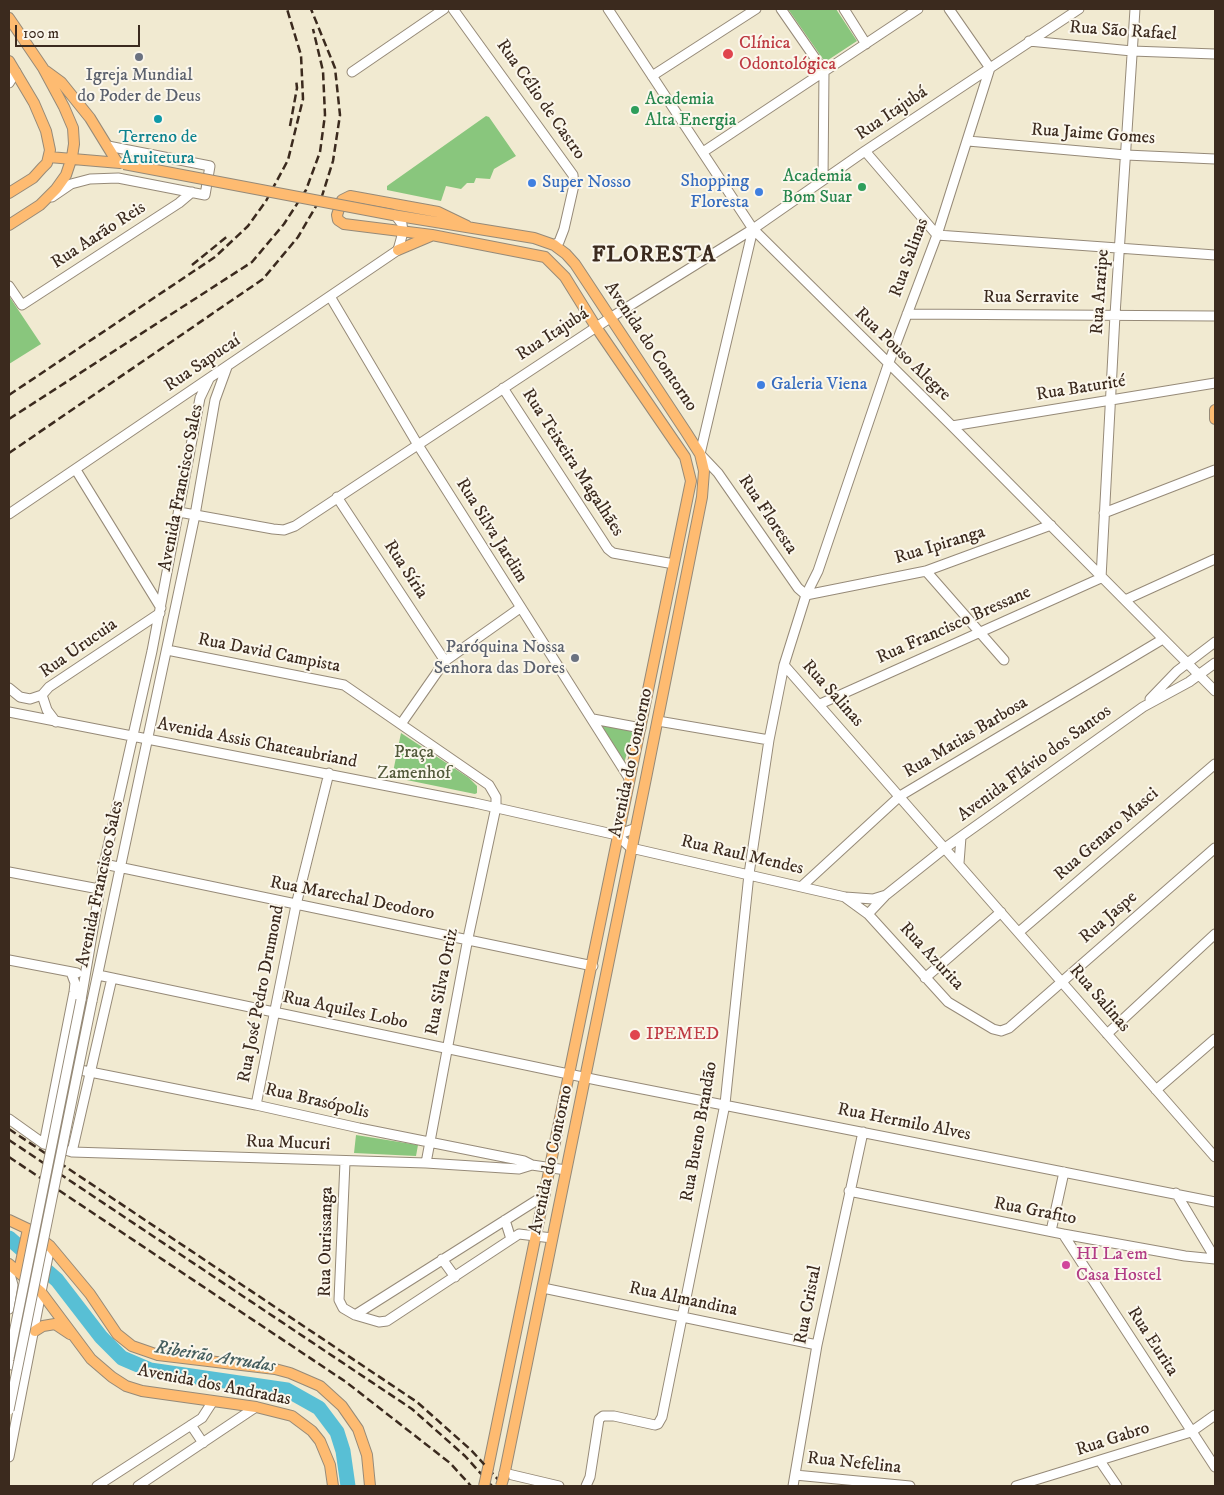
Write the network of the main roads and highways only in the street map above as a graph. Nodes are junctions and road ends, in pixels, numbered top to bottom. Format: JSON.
{"nodes":[{"id":1,"x":9,"y":18,"type":"edge"},
{"id":2,"x":9,"y":61,"type":"edge"},
{"id":3,"x":43,"y":68,"type":"junction"},
{"id":4,"x":49,"y":157,"type":"junction"},
{"id":5,"x":72,"y":157,"type":"junction"},
{"id":6,"x":120,"y":163,"type":"junction"},
{"id":7,"x":9,"y":193,"type":"edge"},
{"id":8,"x":9,"y":225,"type":"edge"},
{"id":9,"x":467,"y":226,"type":"junction"},
{"id":10,"x":432,"y":235,"type":"junction"},
{"id":11,"x":398,"y":250,"type":"road end"},
{"id":12,"x":1215,"y":410,"type":"edge"},
{"id":13,"x":1215,"y":419,"type":"edge"},
{"id":14,"x":700,"y":454,"type":"junction"},
{"id":15,"x":685,"y":457,"type":"junction"},
{"id":16,"x":9,"y":1220,"type":"edge"},
{"id":17,"x":28,"y":1229,"type":"junction"},
{"id":18,"x":9,"y":1264,"type":"edge"},
{"id":19,"x":16,"y":1268,"type":"edge"},
{"id":20,"x":35,"y":1331,"type":"road end"},
{"id":21,"x":77,"y":1340,"type":"junction"},
{"id":22,"x":503,"y":1479,"type":"edge"},
{"id":23,"x":333,"y":1486,"type":"edge"},
{"id":24,"x":370,"y":1486,"type":"edge"},
{"id":25,"x":484,"y":1486,"type":"edge"}],
"edges":[{"from":1,"to":3,"type":"main road"},
{"from":2,"to":4,"type":"main road"},
{"from":3,"to":5,"type":"main road"},
{"from":3,"to":6,"type":"main road"},
{"from":4,"to":5,"type":"main road","name":"Avenida do Contorno"},
{"from":4,"to":7,"type":"main road"},
{"from":5,"to":6,"type":"main road","name":"Avenida do Contorno"},
{"from":5,"to":8,"type":"main road"},
{"from":6,"to":9,"type":"main road","name":"Avenida do Contorno","bridge":true},
{"from":9,"to":10,"type":"main road","name":"Avenida do Contorno"},
{"from":9,"to":14,"type":"main road","name":"Avenida do Contorno"},
{"from":10,"to":11,"type":"main road"},
{"from":10,"to":15,"type":"main road","name":"Avenida do Contorno"},
{"from":12,"to":13,"type":"main road"},
{"from":14,"to":15,"type":"main road"},
{"from":14,"to":22,"type":"main road","name":"Avenida do Contorno"},
{"from":15,"to":25,"type":"main road","name":"Avenida do Contorno","bridge":true},
{"from":16,"to":17,"type":"main road","name":"Avenida dos Andradas"},
{"from":17,"to":19,"type":"main road"},
{"from":17,"to":24,"type":"main road","name":"Avenida dos Andradas"},
{"from":18,"to":19,"type":"main road","name":"Avenida dos Andradas"},
{"from":19,"to":21,"type":"main road","name":"Avenida dos Andradas"},
{"from":20,"to":21,"type":"main road"},
{"from":21,"to":23,"type":"main road","name":"Avenida dos Andradas"}]}
